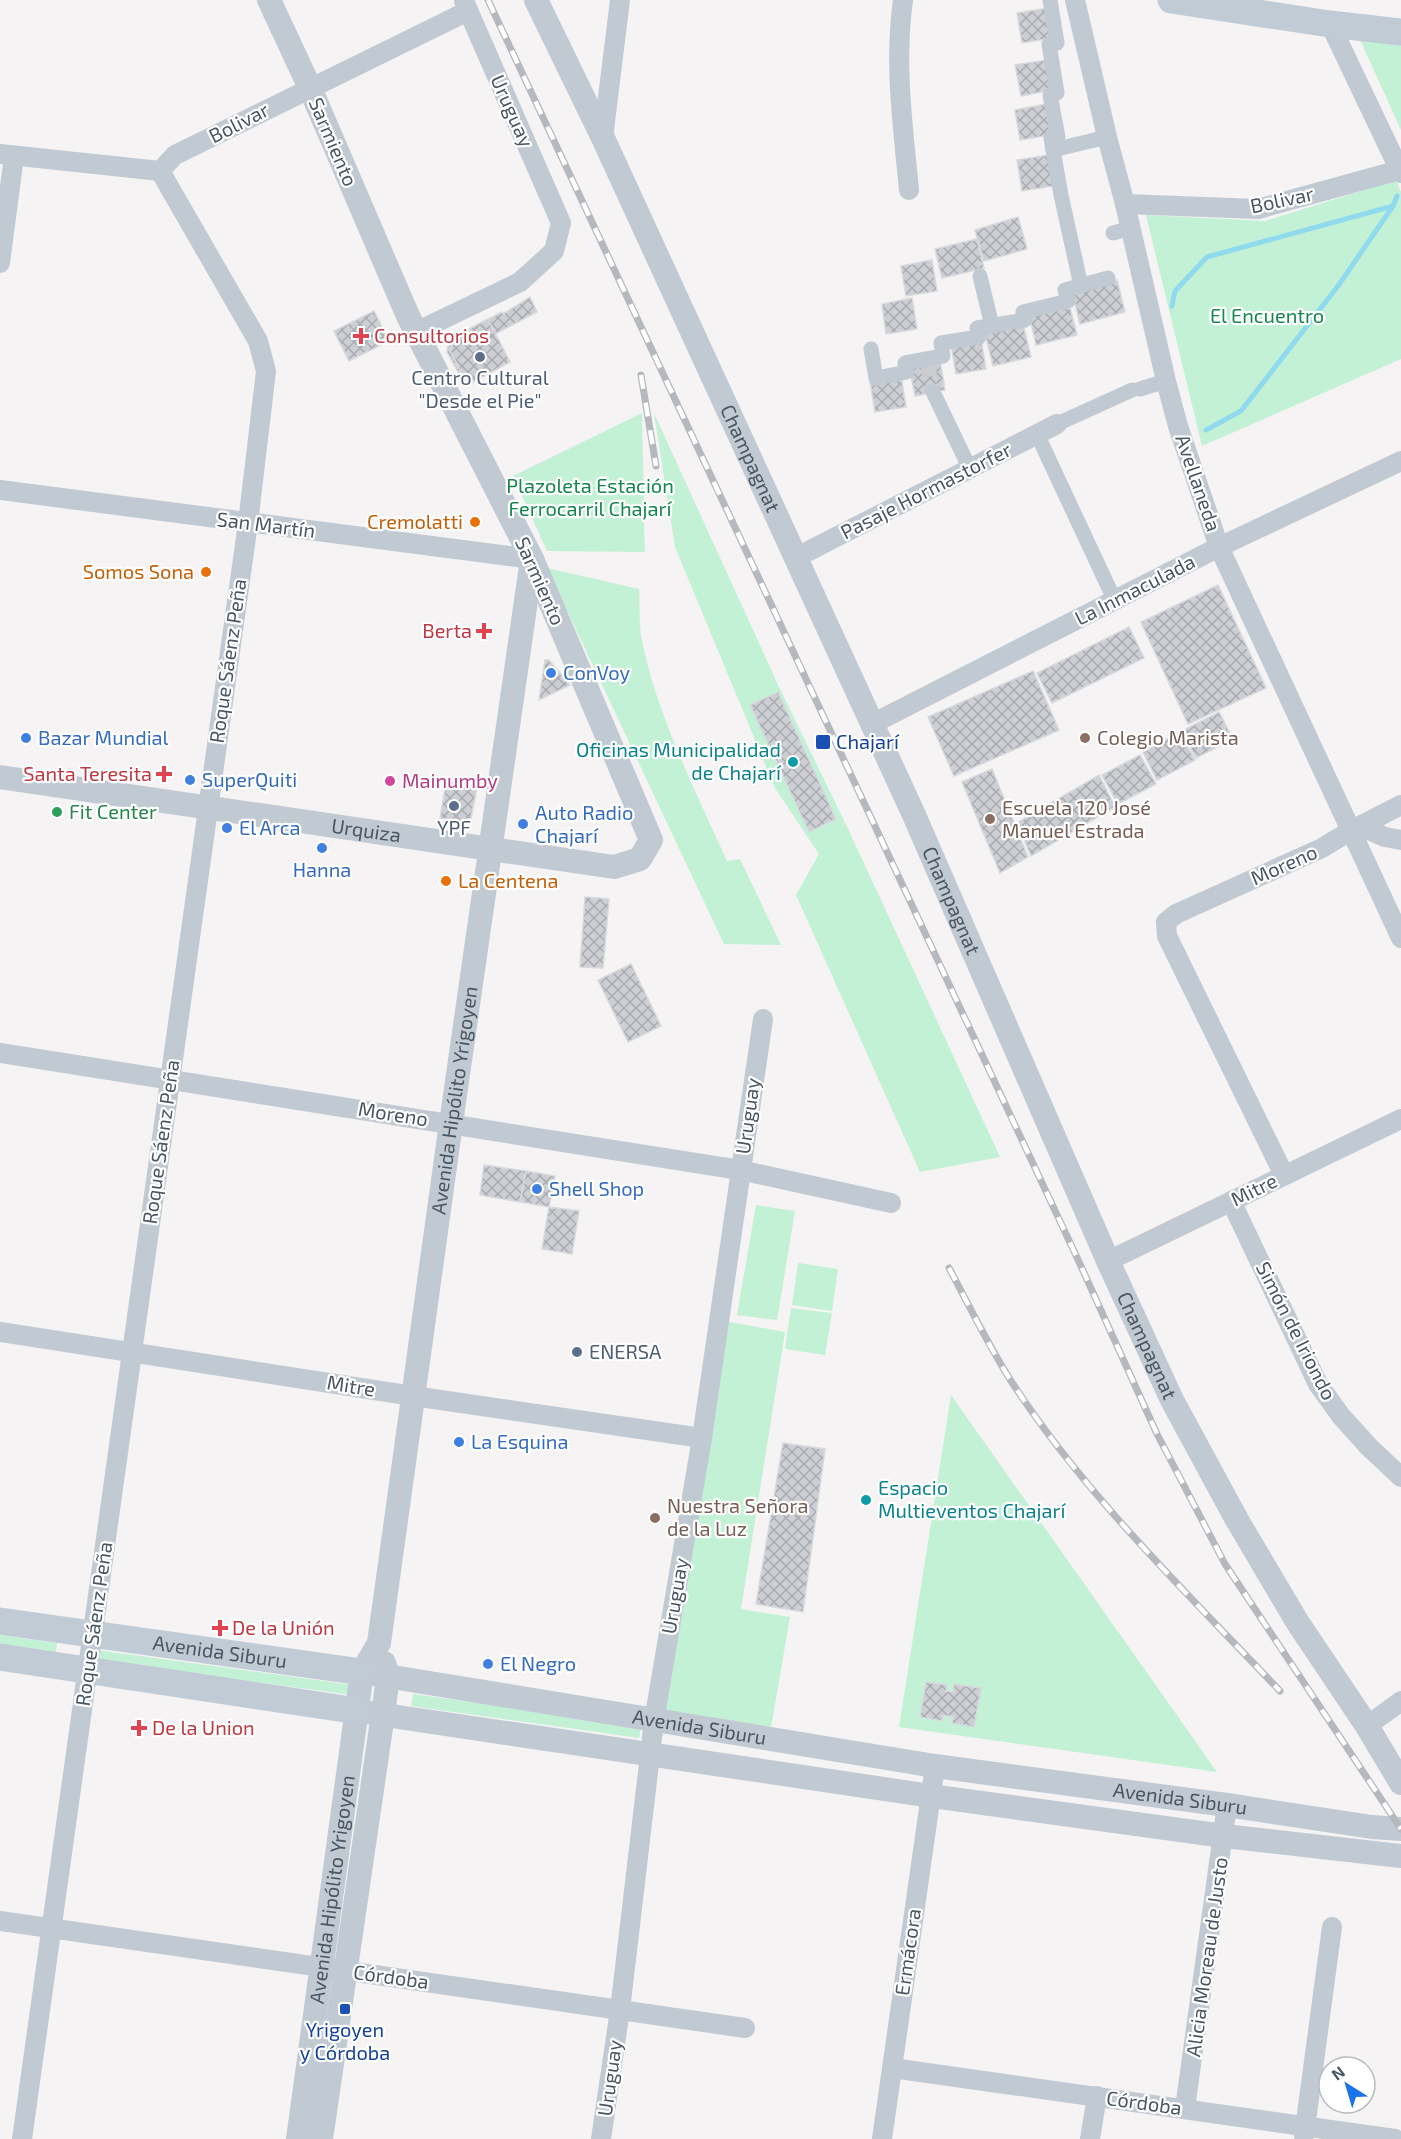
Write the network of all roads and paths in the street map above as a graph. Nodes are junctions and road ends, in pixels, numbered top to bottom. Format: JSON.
{"nodes":[{"id":1,"x":269,"y":0,"type":"edge"},
{"id":2,"x":536,"y":0,"type":"edge"},
{"id":3,"x":620,"y":0,"type":"edge"},
{"id":4,"x":903,"y":0,"type":"edge"},
{"id":5,"x":1050,"y":0,"type":"edge"},
{"id":6,"x":1075,"y":0,"type":"edge"},
{"id":7,"x":1171,"y":0,"type":"edge"},
{"id":8,"x":465,"y":6,"type":"edge"},
{"id":9,"x":1330,"y":24,"type":"junction"},
{"id":10,"x":1401,"y":32,"type":"edge"},
{"id":11,"x":310,"y":88,"type":"junction"},
{"id":12,"x":1107,"y":137,"type":"junction"},
{"id":13,"x":603,"y":138,"type":"junction"},
{"id":14,"x":1053,"y":150,"type":"junction"},
{"id":15,"x":7,"y":155,"type":"edge"},
{"id":16,"x":160,"y":171,"type":"junction"},
{"id":17,"x":1400,"y":172,"type":"edge"},
{"id":18,"x":909,"y":190,"type":"dead end"},
{"id":19,"x":1125,"y":204,"type":"junction"},
{"id":20,"x":0,"y":263,"type":"edge"},
{"id":21,"x":980,"y":276,"type":"dead end"},
{"id":22,"x":1108,"y":278,"type":"dead end"},
{"id":23,"x":1081,"y":286,"type":"junction"},
{"id":24,"x":992,"y":326,"type":"junction"},
{"id":25,"x":416,"y":332,"type":"junction"},
{"id":26,"x":871,"y":348,"type":"dead end"},
{"id":27,"x":1166,"y":381,"type":"junction"},
{"id":28,"x":933,"y":392,"type":"tunnel mouth"},
{"id":29,"x":1057,"y":424,"type":"joint"},
{"id":30,"x":1038,"y":434,"type":"junction"},
{"id":31,"x":1401,"y":461,"type":"edge"},
{"id":32,"x":970,"y":469,"type":"junction"},
{"id":33,"x":0,"y":490,"type":"edge"},
{"id":34,"x":248,"y":523,"type":"junction"},
{"id":35,"x":1219,"y":547,"type":"junction"},
{"id":36,"x":795,"y":558,"type":"junction"},
{"id":37,"x":532,"y":559,"type":"junction"},
{"id":38,"x":1114,"y":601,"type":"junction"},
{"id":39,"x":872,"y":724,"type":"junction"},
{"id":40,"x":0,"y":777,"type":"edge"},
{"id":41,"x":1401,"y":805,"type":"edge"},
{"id":42,"x":208,"y":808,"type":"junction"},
{"id":43,"x":1355,"y":829,"type":"junction"},
{"id":44,"x":651,"y":840,"type":"joint"},
{"id":45,"x":1401,"y":840,"type":"edge"},
{"id":46,"x":491,"y":850,"type":"junction"},
{"id":47,"x":1401,"y":938,"type":"edge"},
{"id":48,"x":763,"y":1019,"type":"dead end"},
{"id":49,"x":0,"y":1053,"type":"edge"},
{"id":50,"x":170,"y":1079,"type":"junction"},
{"id":51,"x":1401,"y":1119,"type":"edge"},
{"id":52,"x":451,"y":1123,"type":"junction"},
{"id":53,"x":740,"y":1170,"type":"junction"},
{"id":54,"x":1284,"y":1175,"type":"junction"},
{"id":55,"x":1231,"y":1201,"type":"junction"},
{"id":56,"x":891,"y":1203,"type":"dead end"},
{"id":57,"x":1108,"y":1261,"type":"junction"},
{"id":58,"x":0,"y":1332,"type":"edge"},
{"id":59,"x":132,"y":1352,"type":"junction"},
{"id":60,"x":413,"y":1396,"type":"junction"},
{"id":61,"x":702,"y":1438,"type":"junction"},
{"id":62,"x":1401,"y":1477,"type":"edge"},
{"id":63,"x":0,"y":1621,"type":"edge"},
{"id":64,"x":92,"y":1635,"type":"junction"},
{"id":65,"x":0,"y":1658,"type":"edge"},
{"id":66,"x":87,"y":1670,"type":"junction"},
{"id":67,"x":375,"y":1674,"type":"junction"},
{"id":68,"x":1401,"y":1701,"type":"edge"},
{"id":69,"x":370,"y":1712,"type":"junction"},
{"id":70,"x":654,"y":1721,"type":"junction"},
{"id":71,"x":1367,"y":1726,"type":"junction"},
{"id":72,"x":650,"y":1753,"type":"junction"},
{"id":73,"x":935,"y":1766,"type":"junction"},
{"id":74,"x":1401,"y":1783,"type":"edge"},
{"id":75,"x":931,"y":1796,"type":"junction"},
{"id":76,"x":1227,"y":1805,"type":"junction"},
{"id":77,"x":1401,"y":1829,"type":"edge"},
{"id":78,"x":1224,"y":1836,"type":"junction"},
{"id":79,"x":1401,"y":1856,"type":"edge"},
{"id":80,"x":0,"y":1921,"type":"edge"},
{"id":81,"x":1332,"y":1927,"type":"dead end"},
{"id":82,"x":52,"y":1928,"type":"junction"},
{"id":83,"x":334,"y":1968,"type":"junction"},
{"id":84,"x":620,"y":2010,"type":"junction"},
{"id":85,"x":745,"y":2028,"type":"dead end"},
{"id":86,"x":892,"y":2068,"type":"junction"},
{"id":87,"x":1097,"y":2096,"type":"junction"},
{"id":88,"x":1185,"y":2108,"type":"junction"},
{"id":89,"x":1304,"y":2132,"type":"edge"},
{"id":90,"x":22,"y":2139,"type":"edge"},
{"id":91,"x":298,"y":2139,"type":"edge"},
{"id":92,"x":321,"y":2139,"type":"edge"},
{"id":93,"x":602,"y":2139,"type":"edge"},
{"id":94,"x":882,"y":2139,"type":"edge"},
{"id":95,"x":1090,"y":2139,"type":"edge"},
{"id":96,"x":1395,"y":2139,"type":"edge"}],
"edges":[{"from":1,"to":11,"type":"street","name":"Sarmiento"},
{"from":2,"to":13,"type":"street","name":"Champagnat"},
{"from":3,"to":13,"type":"street"},
{"from":4,"to":18,"type":"street"},
{"from":5,"to":14,"type":"street"},
{"from":6,"to":12,"type":"street","name":"Avellaneda"},
{"from":7,"to":9,"type":"main road"},
{"from":8,"to":11,"type":"street","name":"Bolivar"},
{"from":8,"to":25,"type":"street","name":"Uruguay"},
{"from":9,"to":10,"type":"main road"},
{"from":9,"to":17,"type":"street"},
{"from":11,"to":16,"type":"street","name":"Bolivar"},
{"from":11,"to":25,"type":"street","name":"Sarmiento"},
{"from":12,"to":14,"type":"street"},
{"from":12,"to":19,"type":"street","name":"Avellaneda"},
{"from":13,"to":36,"type":"street","name":"Champagnat"},
{"from":14,"to":23,"type":"street"},
{"from":15,"to":16,"type":"street"},
{"from":15,"to":20,"type":"street"},
{"from":16,"to":34,"type":"street","name":"Roque Sáenz Peña"},
{"from":17,"to":19,"type":"street","name":"Bolivar"},
{"from":19,"to":27,"type":"street","name":"Avellaneda"},
{"from":21,"to":24,"type":"street"},
{"from":22,"to":23,"type":"street"},
{"from":23,"to":24,"type":"street"},
{"from":24,"to":26,"type":"street"},
{"from":25,"to":37,"type":"street","name":"Sarmiento"},
{"from":27,"to":29,"type":"street"},
{"from":27,"to":35,"type":"street","name":"Avellaneda"},
{"from":28,"to":32,"type":"street"},
{"from":29,"to":30,"type":"street","name":"Pasaje Hormastorfer"},
{"from":30,"to":32,"type":"street","name":"Pasaje Hormastorfer"},
{"from":30,"to":38,"type":"street"},
{"from":31,"to":35,"type":"street","name":"La Inmaculada"},
{"from":32,"to":36,"type":"street","name":"Pasaje Hormastorfer"},
{"from":33,"to":34,"type":"street","name":"San Martín"},
{"from":34,"to":37,"type":"street","name":"San Martín"},
{"from":34,"to":42,"type":"street","name":"Roque Sáenz Peña"},
{"from":35,"to":38,"type":"street","name":"La Inmaculada"},
{"from":35,"to":43,"type":"street","name":"Avellaneda"},
{"from":36,"to":39,"type":"street","name":"Champagnat"},
{"from":37,"to":44,"type":"street","name":"Sarmiento"},
{"from":37,"to":46,"type":"street","name":"Avenida Hipólito Yrigoyen"},
{"from":38,"to":39,"type":"street","name":"La Inmaculada"},
{"from":39,"to":57,"type":"street","name":"Champagnat"},
{"from":40,"to":42,"type":"street","name":"Urquiza"},
{"from":41,"to":43,"type":"street","name":"Moreno"},
{"from":42,"to":46,"type":"street","name":"Urquiza"},
{"from":42,"to":50,"type":"street","name":"Roque Sáenz Peña"},
{"from":43,"to":45,"type":"street"},
{"from":43,"to":47,"type":"street","name":"Avellaneda"},
{"from":43,"to":54,"type":"street","name":"Moreno"},
{"from":44,"to":46,"type":"street","name":"Urquiza"},
{"from":46,"to":52,"type":"street","name":"Avenida Hipólito Yrigoyen"},
{"from":48,"to":53,"type":"street","name":"Uruguay"},
{"from":49,"to":50,"type":"street","name":"Moreno"},
{"from":50,"to":52,"type":"street","name":"Moreno"},
{"from":50,"to":59,"type":"street","name":"Roque Sáenz Peña"},
{"from":51,"to":54,"type":"street","name":"Mitre"},
{"from":52,"to":53,"type":"street","name":"Moreno"},
{"from":52,"to":60,"type":"street","name":"Avenida Hipólito Yrigoyen"},
{"from":53,"to":56,"type":"street","name":"Moreno"},
{"from":53,"to":61,"type":"street","name":"Uruguay"},
{"from":54,"to":55,"type":"street","name":"Mitre"},
{"from":55,"to":57,"type":"street","name":"Mitre"},
{"from":55,"to":62,"type":"street","name":"Simón de Iriondo"},
{"from":57,"to":71,"type":"street","name":"Champagnat"},
{"from":58,"to":59,"type":"street","name":"Mitre"},
{"from":59,"to":60,"type":"street","name":"Mitre"},
{"from":59,"to":64,"type":"street","name":"Roque Sáenz Peña"},
{"from":60,"to":61,"type":"street","name":"Mitre"},
{"from":60,"to":67,"type":"street","name":"Avenida Hipólito Yrigoyen"},
{"from":61,"to":70,"type":"street","name":"Uruguay"},
{"from":63,"to":64,"type":"main road","name":"Avenida Siburu"},
{"from":64,"to":66,"type":"street","name":"Roque Sáenz Peña"},
{"from":64,"to":67,"type":"main road","name":"Avenida Siburu"},
{"from":65,"to":66,"type":"main road","name":"Avenida Siburu"},
{"from":66,"to":69,"type":"main road","name":"Avenida Siburu"},
{"from":66,"to":82,"type":"street","name":"Roque Sáenz Peña"},
{"from":67,"to":69,"type":"street","name":"Avenida Hipólito Yrigoyen"},
{"from":67,"to":70,"type":"street","name":"Avenida Siburu"},
{"from":68,"to":71,"type":"street"},
{"from":69,"to":72,"type":"street","name":"Avenida Siburu"},
{"from":69,"to":83,"type":"street","name":"Avenida Hipólito Yrigoyen"},
{"from":70,"to":72,"type":"street","name":"Uruguay"},
{"from":70,"to":73,"type":"street","name":"Avenida Siburu"},
{"from":71,"to":74,"type":"street","name":"Champagnat"},
{"from":72,"to":75,"type":"street","name":"Avenida Siburu"},
{"from":72,"to":84,"type":"street","name":"Uruguay"},
{"from":73,"to":75,"type":"street","name":"Ermácora"},
{"from":73,"to":76,"type":"street","name":"Avenida Siburu"},
{"from":75,"to":78,"type":"street","name":"Avenida Siburu"},
{"from":75,"to":86,"type":"street","name":"Ermácora"},
{"from":76,"to":77,"type":"street","name":"Avenida Siburu"},
{"from":76,"to":78,"type":"street","name":"Alicia Moreau de Justo"},
{"from":78,"to":79,"type":"street","name":"Avenida Siburu"},
{"from":78,"to":88,"type":"street","name":"Alicia Moreau de Justo"},
{"from":80,"to":82,"type":"street","name":"Córdoba"},
{"from":81,"to":89,"type":"street"},
{"from":82,"to":83,"type":"street","name":"Córdoba"},
{"from":82,"to":90,"type":"street","name":"Roque Sáenz Peña"},
{"from":83,"to":84,"type":"street","name":"Córdoba"},
{"from":83,"to":91,"type":"street","name":"Avenida Hipólito Yrigoyen"},
{"from":83,"to":92,"type":"street","name":"Avenida Hipólito Yrigoyen"},
{"from":84,"to":85,"type":"street","name":"Córdoba"},
{"from":84,"to":93,"type":"street","name":"Uruguay"},
{"from":86,"to":87,"type":"street","name":"Córdoba"},
{"from":86,"to":94,"type":"street","name":"Ermácora"},
{"from":87,"to":88,"type":"street","name":"Córdoba"},
{"from":87,"to":95,"type":"street"},
{"from":88,"to":89,"type":"street","name":"Córdoba"},
{"from":89,"to":96,"type":"street","name":"Córdoba"}]}
